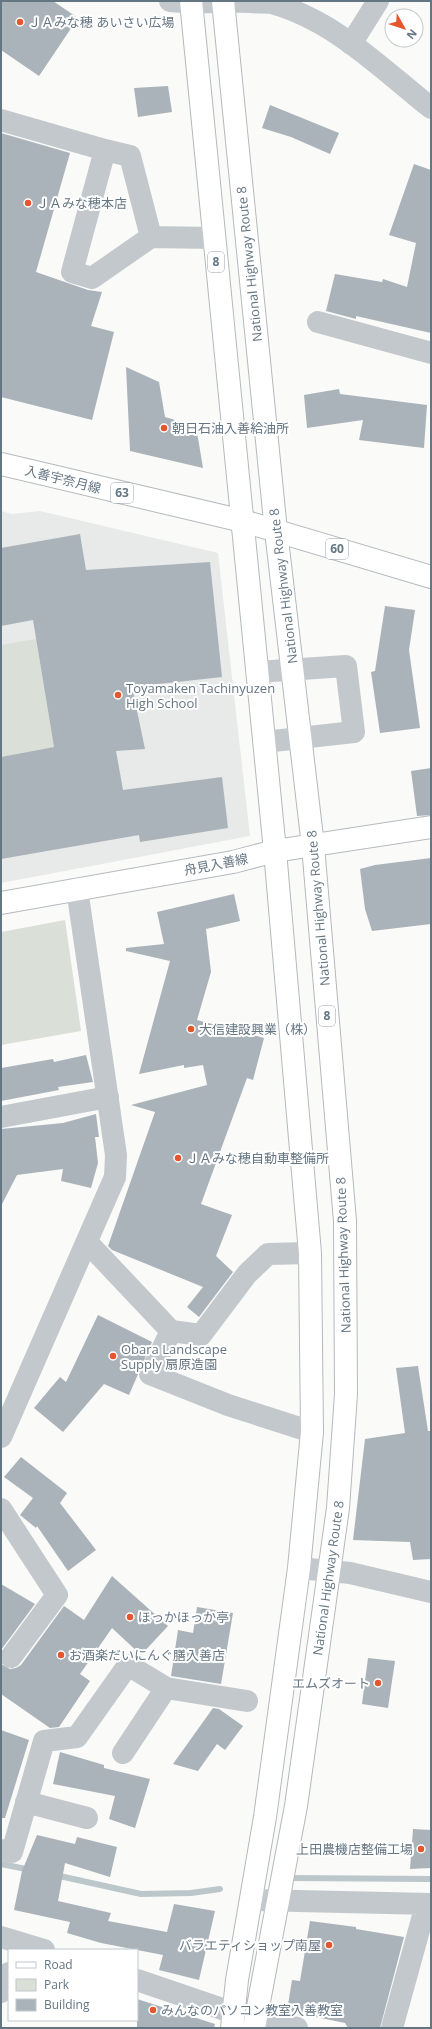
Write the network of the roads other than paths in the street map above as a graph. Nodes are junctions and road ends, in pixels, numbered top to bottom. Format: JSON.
{"nodes":[{"id":1,"x":223,"y":1,"type":"edge"},
{"id":2,"x":378,"y":1,"type":"edge"},
{"id":3,"x":184,"y":2,"type":"edge"},
{"id":4,"x":351,"y":44,"type":"junction"},
{"id":5,"x":431,"y":108,"type":"edge"},
{"id":6,"x":1,"y":120,"type":"edge"},
{"id":7,"x":105,"y":150,"type":"junction"},
{"id":8,"x":151,"y":237,"type":"junction"},
{"id":9,"x":214,"y":238,"type":"junction"},
{"id":10,"x":318,"y":322,"type":"dead end"},
{"id":11,"x":431,"y":353,"type":"edge"},
{"id":12,"x":1,"y":464,"type":"edge"},
{"id":13,"x":243,"y":521,"type":"junction"},
{"id":14,"x":276,"y":531,"type":"junction"},
{"id":15,"x":431,"y":577,"type":"edge"},
{"id":16,"x":257,"y":672,"type":"junction"},
{"id":17,"x":264,"y":742,"type":"junction"},
{"id":18,"x":431,"y":827,"type":"edge"},
{"id":19,"x":313,"y":846,"type":"junction"},
{"id":20,"x":275,"y":851,"type":"junction"},
{"id":21,"x":77,"y":889,"type":"junction"},
{"id":22,"x":1,"y":903,"type":"edge"},
{"id":23,"x":108,"y":1097,"type":"junction"},
{"id":24,"x":1,"y":1117,"type":"edge"},
{"id":25,"x":87,"y":1242,"type":"junction"},
{"id":26,"x":310,"y":1253,"type":"junction"},
{"id":27,"x":171,"y":1330,"type":"junction"},
{"id":28,"x":312,"y":1432,"type":"junction"},
{"id":29,"x":1,"y":1438,"type":"edge"},
{"id":30,"x":1,"y":1509,"type":"edge"},
{"id":31,"x":299,"y":1568,"type":"junction"},
{"id":32,"x":431,"y":1592,"type":"edge"},
{"id":33,"x":11,"y":1657,"type":"dead end"},
{"id":34,"x":166,"y":1688,"type":"junction"},
{"id":35,"x":247,"y":1701,"type":"dead end"},
{"id":36,"x":123,"y":1753,"type":"dead end"},
{"id":37,"x":26,"y":1802,"type":"junction"},
{"id":38,"x":86,"y":1818,"type":"dead end"},
{"id":39,"x":1,"y":1850,"type":"edge"},
{"id":40,"x":251,"y":1900,"type":"junction"},
{"id":41,"x":428,"y":1904,"type":"edge"},
{"id":42,"x":1,"y":1937,"type":"edge"},
{"id":43,"x":21,"y":1946,"type":"edge"},
{"id":44,"x":38,"y":1949,"type":"edge"},
{"id":45,"x":8,"y":1975,"type":"edge"},
{"id":46,"x":138,"y":1980,"type":"edge"},
{"id":47,"x":1,"y":1992,"type":"edge"},
{"id":48,"x":233,"y":2020,"type":"edge"},
{"id":49,"x":254,"y":2023,"type":"edge"},
{"id":50,"x":297,"y":2028,"type":"edge"},
{"id":51,"x":392,"y":2028,"type":"edge"}],
"edges":[{"from":1,"to":3,"type":"street"},
{"from":1,"to":4,"type":"street"},
{"from":1,"to":14,"type":"main road","name":"National Highway Route 8","number":"8"},
{"from":2,"to":4,"type":"street"},
{"from":3,"to":9,"type":"main road","number":"8"},
{"from":4,"to":5,"type":"street"},
{"from":6,"to":7,"type":"street"},
{"from":7,"to":8,"type":"street"},
{"from":7,"to":8,"type":"street"},
{"from":8,"to":9,"type":"street"},
{"from":9,"to":13,"type":"main road","number":"8"},
{"from":10,"to":11,"type":"street"},
{"from":12,"to":13,"type":"main road","name":"入善宇奈月線","number":"63"},
{"from":13,"to":14,"type":"main road","number":"60"},
{"from":13,"to":16,"type":"main road","number":"8"},
{"from":14,"to":15,"type":"main road","number":"60"},
{"from":14,"to":19,"type":"main road","name":"National Highway Route 8","number":"8"},
{"from":16,"to":17,"type":"main road","number":"8"},
{"from":16,"to":17,"type":"street"},
{"from":17,"to":20,"type":"main road","number":"8"},
{"from":18,"to":19,"type":"main road","name":"舟見入善線"},
{"from":19,"to":20,"type":"main road","name":"舟見入善線"},
{"from":19,"to":49,"type":"main road","name":"National Highway Route 8","number":"8"},
{"from":20,"to":21,"type":"main road","name":"舟見入善線"},
{"from":20,"to":26,"type":"main road","number":"8"},
{"from":21,"to":22,"type":"main road","name":"舟見入善線"},
{"from":21,"to":23,"type":"street"},
{"from":23,"to":24,"type":"street"},
{"from":23,"to":25,"type":"street"},
{"from":25,"to":27,"type":"street"},
{"from":25,"to":29,"type":"street"},
{"from":26,"to":27,"type":"street"},
{"from":26,"to":28,"type":"main road","number":"8"},
{"from":27,"to":28,"type":"street"},
{"from":28,"to":31,"type":"main road","number":"8"},
{"from":30,"to":33,"type":"street"},
{"from":31,"to":32,"type":"street"},
{"from":31,"to":40,"type":"main road","number":"8"},
{"from":34,"to":35,"type":"street"},
{"from":34,"to":36,"type":"street"},
{"from":34,"to":37,"type":"street"},
{"from":37,"to":38,"type":"street"},
{"from":37,"to":39,"type":"street"},
{"from":40,"to":41,"type":"street"},
{"from":40,"to":48,"type":"main road","number":"8"},
{"from":41,"to":51,"type":"street"},
{"from":42,"to":43,"type":"street"},
{"from":43,"to":44,"type":"street"},
{"from":45,"to":47,"type":"street"},
{"from":46,"to":48,"type":"street"},
{"from":48,"to":49,"type":"street"},
{"from":49,"to":50,"type":"street"}]}
